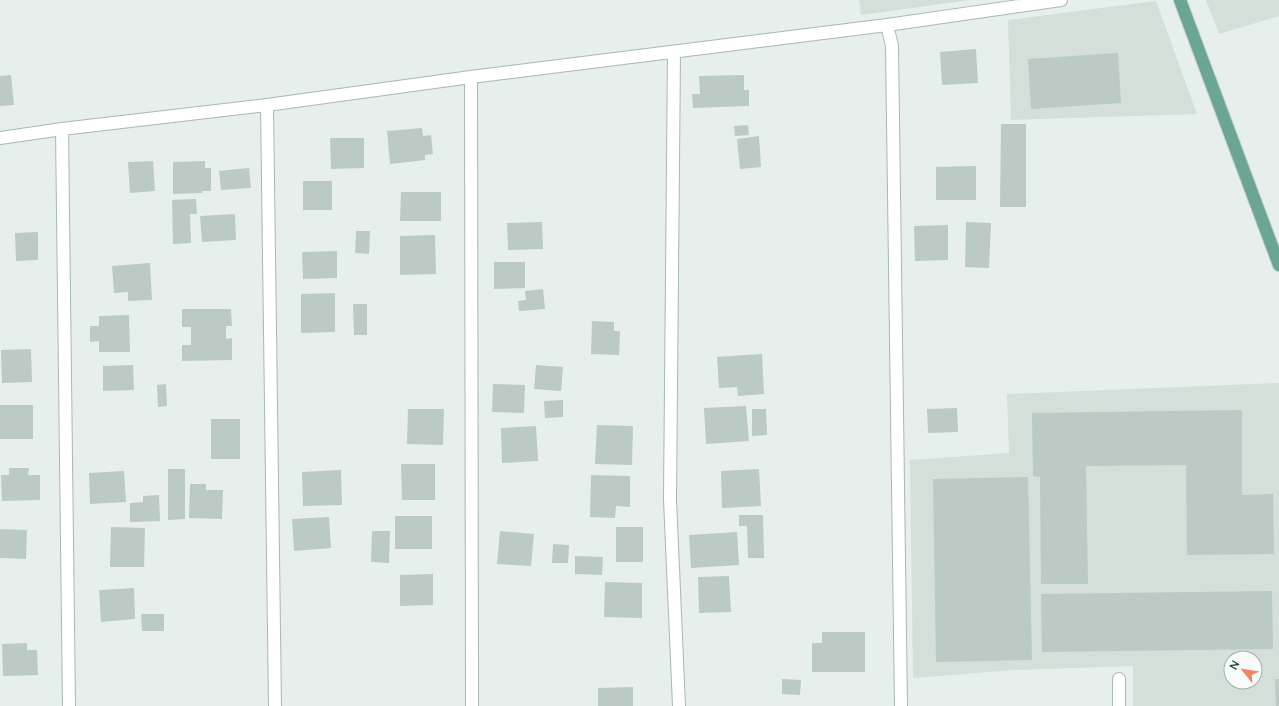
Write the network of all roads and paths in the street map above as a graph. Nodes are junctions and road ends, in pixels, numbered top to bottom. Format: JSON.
{"nodes":[{"id":1,"x":1061,"y":0,"type":"edge"},
{"id":2,"x":1180,"y":0,"type":"edge"},
{"id":3,"x":887,"y":25,"type":"junction"},
{"id":4,"x":674,"y":52,"type":"junction"},
{"id":5,"x":471,"y":77,"type":"junction"},
{"id":6,"x":267,"y":105,"type":"junction"},
{"id":7,"x":62,"y":130,"type":"junction"},
{"id":8,"x":0,"y":138,"type":"edge"},
{"id":9,"x":1279,"y":265,"type":"edge"},
{"id":10,"x":1119,"y":679,"type":"dead end"},
{"id":11,"x":69,"y":706,"type":"edge"},
{"id":12,"x":275,"y":706,"type":"edge"},
{"id":13,"x":472,"y":706,"type":"edge"},
{"id":14,"x":679,"y":706,"type":"edge"},
{"id":15,"x":901,"y":706,"type":"edge"},
{"id":16,"x":1119,"y":706,"type":"edge"}],
"edges":[{"from":1,"to":3,"type":"street"},
{"from":2,"to":9,"type":"main road"},
{"from":3,"to":4,"type":"street"},
{"from":3,"to":15,"type":"street"},
{"from":4,"to":5,"type":"street"},
{"from":4,"to":14,"type":"street"},
{"from":5,"to":6,"type":"street"},
{"from":5,"to":13,"type":"street"},
{"from":6,"to":7,"type":"street"},
{"from":6,"to":12,"type":"street"},
{"from":7,"to":8,"type":"street"},
{"from":7,"to":11,"type":"street"},
{"from":10,"to":16,"type":"street"}]}
